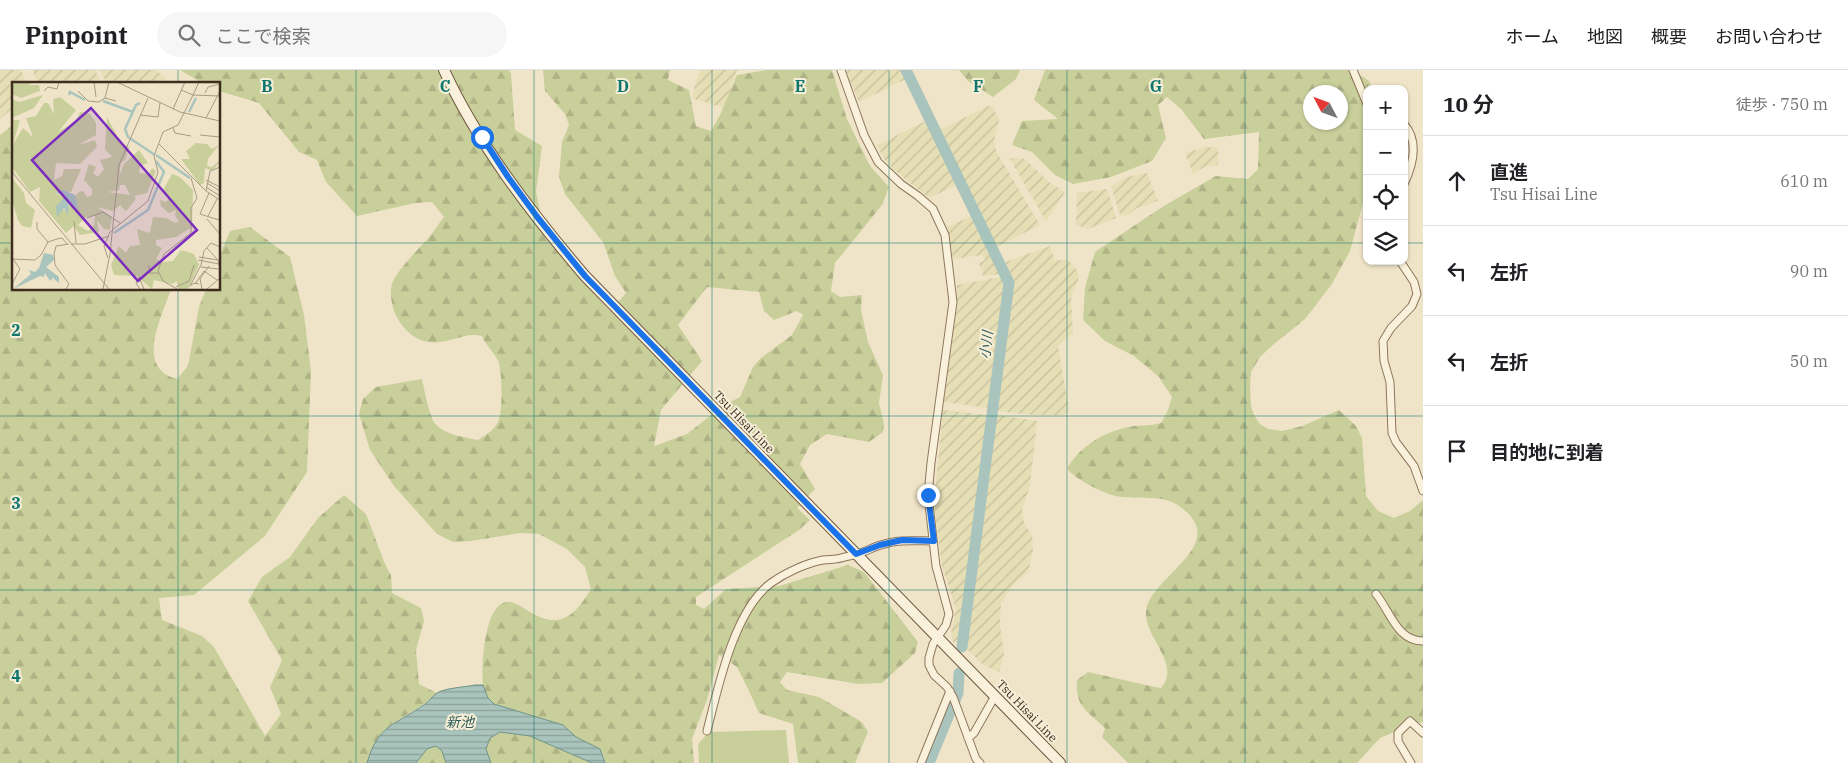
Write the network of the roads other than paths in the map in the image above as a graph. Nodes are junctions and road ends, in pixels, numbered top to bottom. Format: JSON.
{"nodes":[{"id":1,"x":444,"y":70,"type":"edge"},
{"id":2,"x":841,"y":70,"type":"edge"},
{"id":3,"x":1353,"y":70,"type":"edge"},
{"id":4,"x":1363,"y":94,"type":"edge"},
{"id":5,"x":1408,"y":129,"type":"edge"},
{"id":6,"x":1407,"y":175,"type":"edge"},
{"id":7,"x":1403,"y":265,"type":"edge"},
{"id":8,"x":1423,"y":491,"type":"edge"},
{"id":9,"x":934,"y":541,"type":"junction"},
{"id":10,"x":856,"y":554,"type":"junction"},
{"id":11,"x":1376,"y":594,"type":"dead end"},
{"id":12,"x":936,"y":638,"type":"junction"},
{"id":13,"x":1423,"y":640,"type":"edge"},
{"id":14,"x":995,"y":696,"type":"junction"},
{"id":15,"x":952,"y":697,"type":"junction"},
{"id":16,"x":707,"y":731,"type":"dead end"},
{"id":17,"x":1423,"y":733,"type":"edge"},
{"id":18,"x":968,"y":738,"type":"junction"},
{"id":19,"x":921,"y":763,"type":"edge"},
{"id":20,"x":980,"y":763,"type":"edge"},
{"id":21,"x":1060,"y":763,"type":"edge"},
{"id":22,"x":1411,"y":763,"type":"edge"}],
"edges":[{"from":1,"to":10,"type":"main road","name":"Tsu Hisai Line"},
{"from":2,"to":9,"type":"street"},
{"from":3,"to":4,"type":"street"},
{"from":5,"to":6,"type":"street"},
{"from":7,"to":8,"type":"street"},
{"from":9,"to":10,"type":"street"},
{"from":9,"to":12,"type":"street"},
{"from":10,"to":12,"type":"main road","name":"Tsu Hisai Line"},
{"from":10,"to":16,"type":"street"},
{"from":11,"to":13,"type":"street"},
{"from":12,"to":14,"type":"main road","name":"Tsu Hisai Line"},
{"from":12,"to":15,"type":"street"},
{"from":14,"to":18,"type":"street"},
{"from":14,"to":21,"type":"main road","name":"Tsu Hisai Line"},
{"from":15,"to":18,"type":"street"},
{"from":15,"to":19,"type":"street"},
{"from":17,"to":22,"type":"street"},
{"from":18,"to":20,"type":"street"}]}
